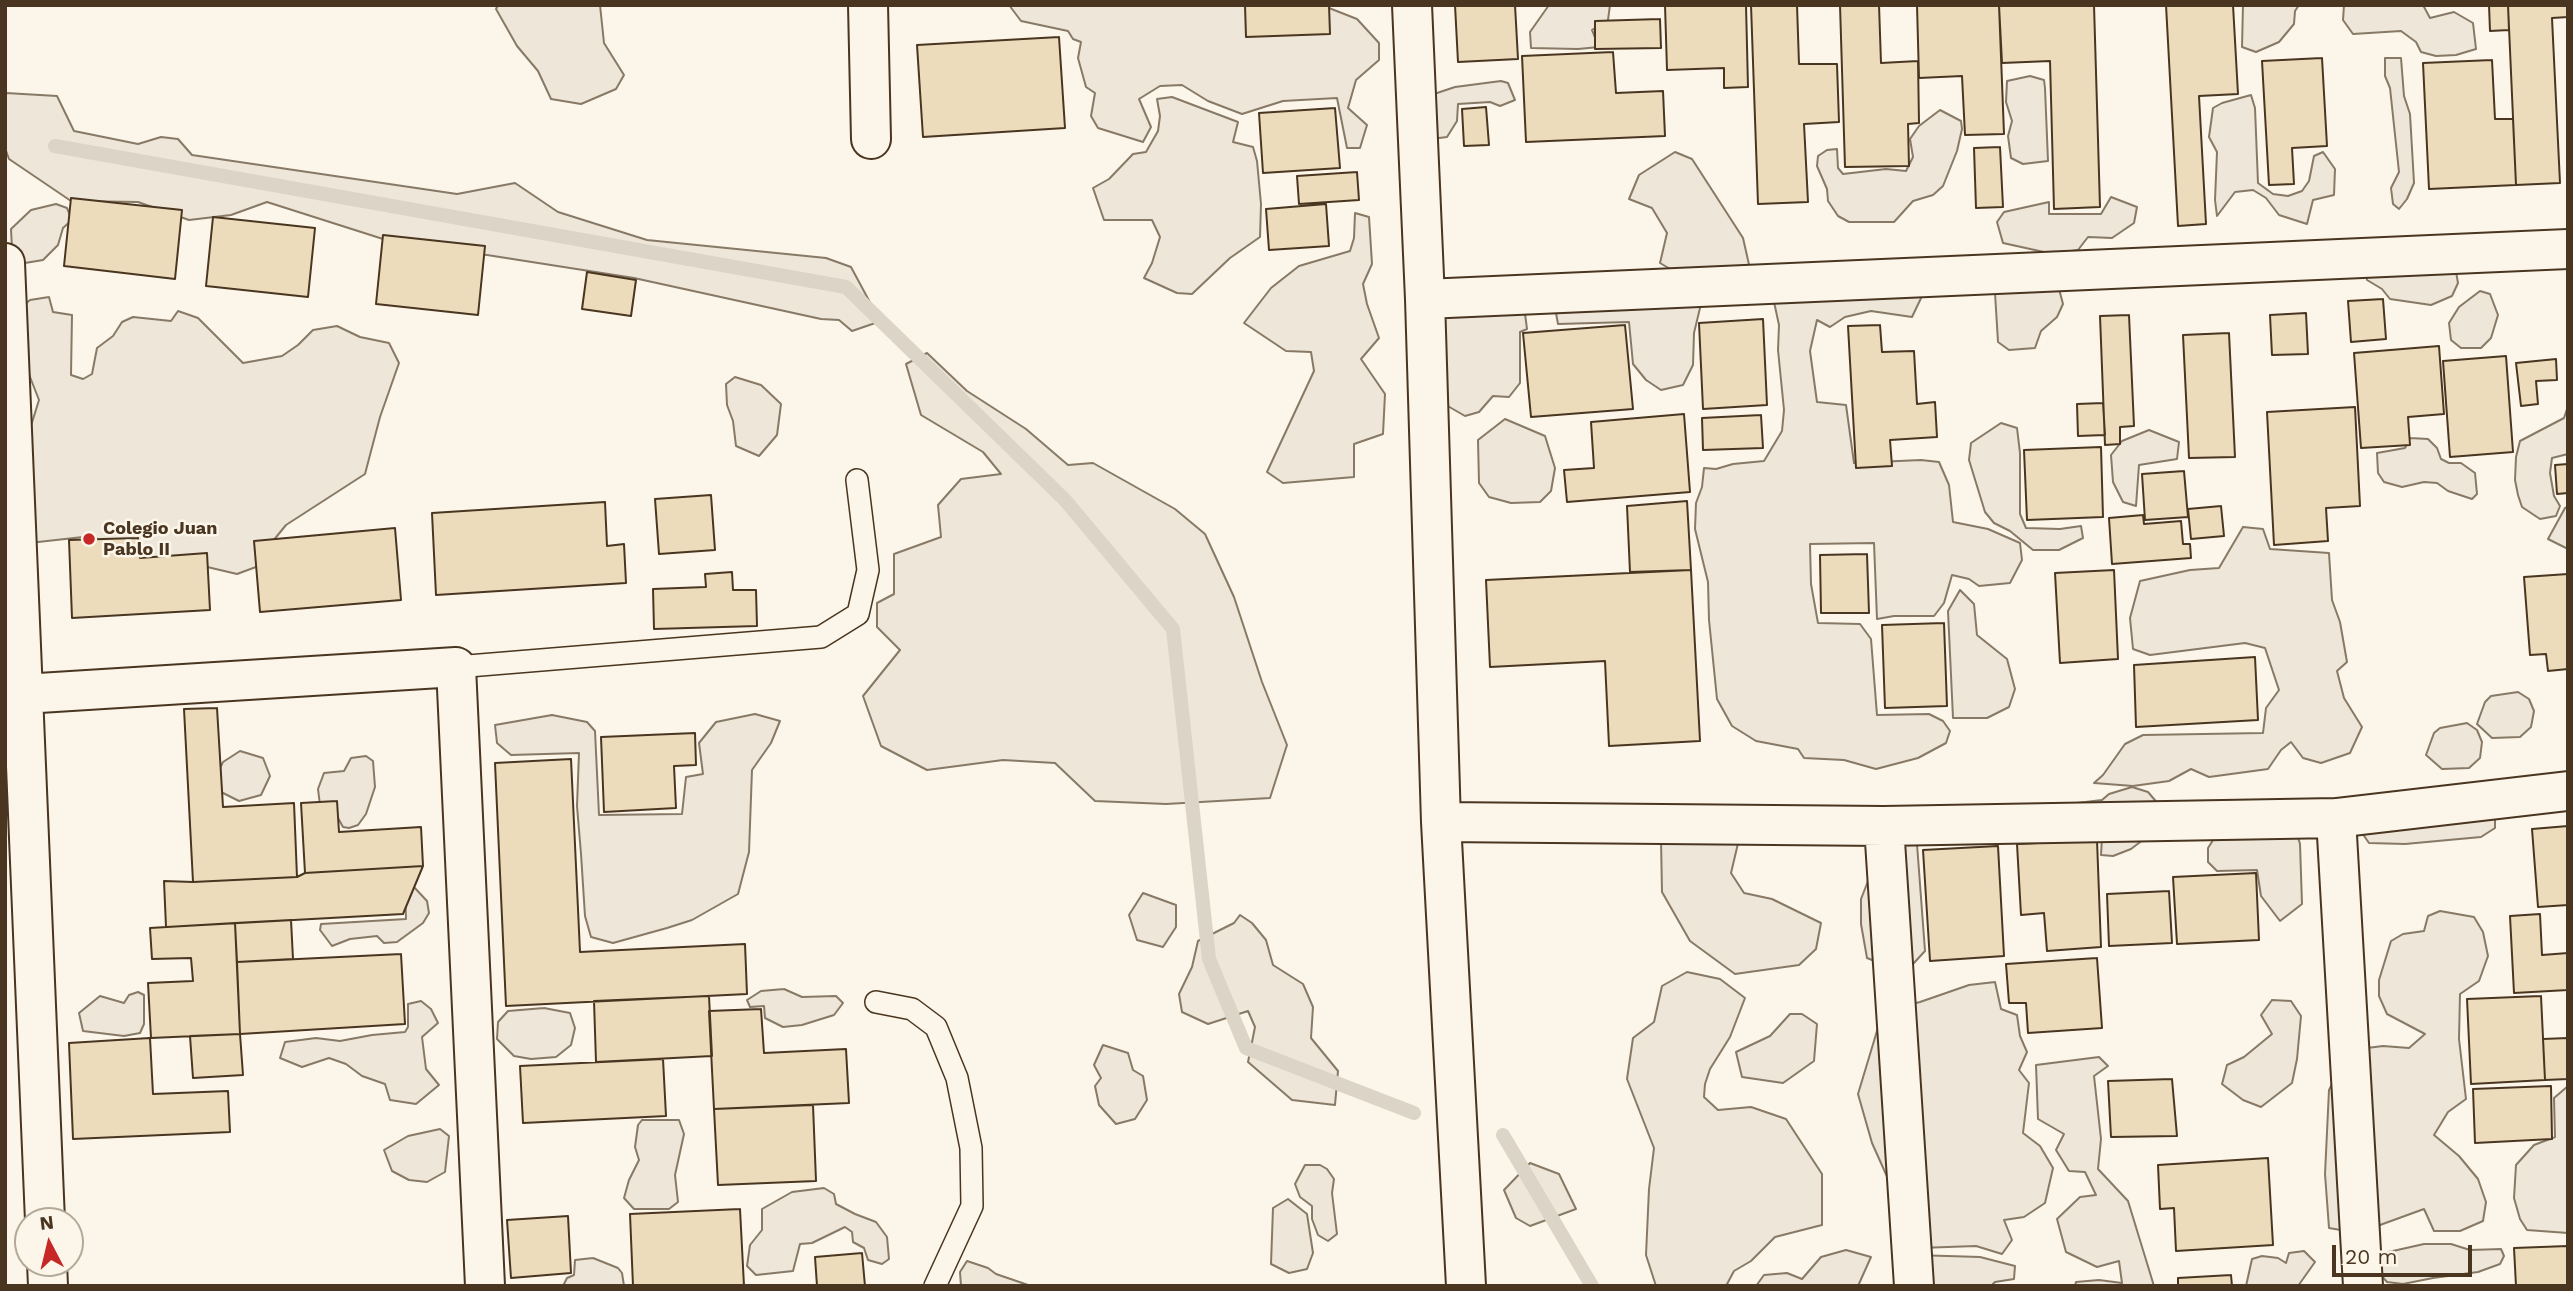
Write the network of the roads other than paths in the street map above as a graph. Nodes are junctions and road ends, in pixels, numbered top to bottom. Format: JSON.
{"nodes":[{"id":1,"x":868,"y":5,"type":"edge"},
{"id":2,"x":1412,"y":5,"type":"edge"},
{"id":3,"x":871,"y":139,"type":"dead end"},
{"id":4,"x":2568,"y":249,"type":"edge"},
{"id":5,"x":5,"y":263,"type":"edge"},
{"id":6,"x":1426,"y":299,"type":"junction"},
{"id":7,"x":857,"y":480,"type":"dead end"},
{"id":8,"x":13,"y":620,"type":"edge"},
{"id":9,"x":456,"y":667,"type":"junction"},
{"id":10,"x":23,"y":694,"type":"junction"},
{"id":11,"x":2568,"y":792,"type":"edge"},
{"id":12,"x":2336,"y":818,"type":"junction"},
{"id":13,"x":1441,"y":822,"type":"junction"},
{"id":14,"x":1884,"y":826,"type":"junction"},
{"id":15,"x":876,"y":1002,"type":"dead end"},
{"id":16,"x":44,"y":1207,"type":"edge"},
{"id":17,"x":485,"y":1286,"type":"edge"},
{"id":18,"x":935,"y":1286,"type":"edge"},
{"id":19,"x":1466,"y":1286,"type":"edge"},
{"id":20,"x":1914,"y":1286,"type":"edge"},
{"id":21,"x":2363,"y":1286,"type":"edge"}],
"edges":[{"from":1,"to":3,"type":"street"},
{"from":2,"to":6,"type":"street"},
{"from":4,"to":6,"type":"street"},
{"from":5,"to":8,"type":"street"},
{"from":6,"to":13,"type":"street"},
{"from":7,"to":9,"type":"lane"},
{"from":8,"to":10,"type":"street"},
{"from":9,"to":10,"type":"street"},
{"from":9,"to":17,"type":"street"},
{"from":10,"to":16,"type":"street"},
{"from":11,"to":12,"type":"street"},
{"from":12,"to":14,"type":"street"},
{"from":12,"to":21,"type":"street"},
{"from":13,"to":14,"type":"street"},
{"from":13,"to":19,"type":"street"},
{"from":14,"to":20,"type":"street"},
{"from":15,"to":18,"type":"lane"}]}
